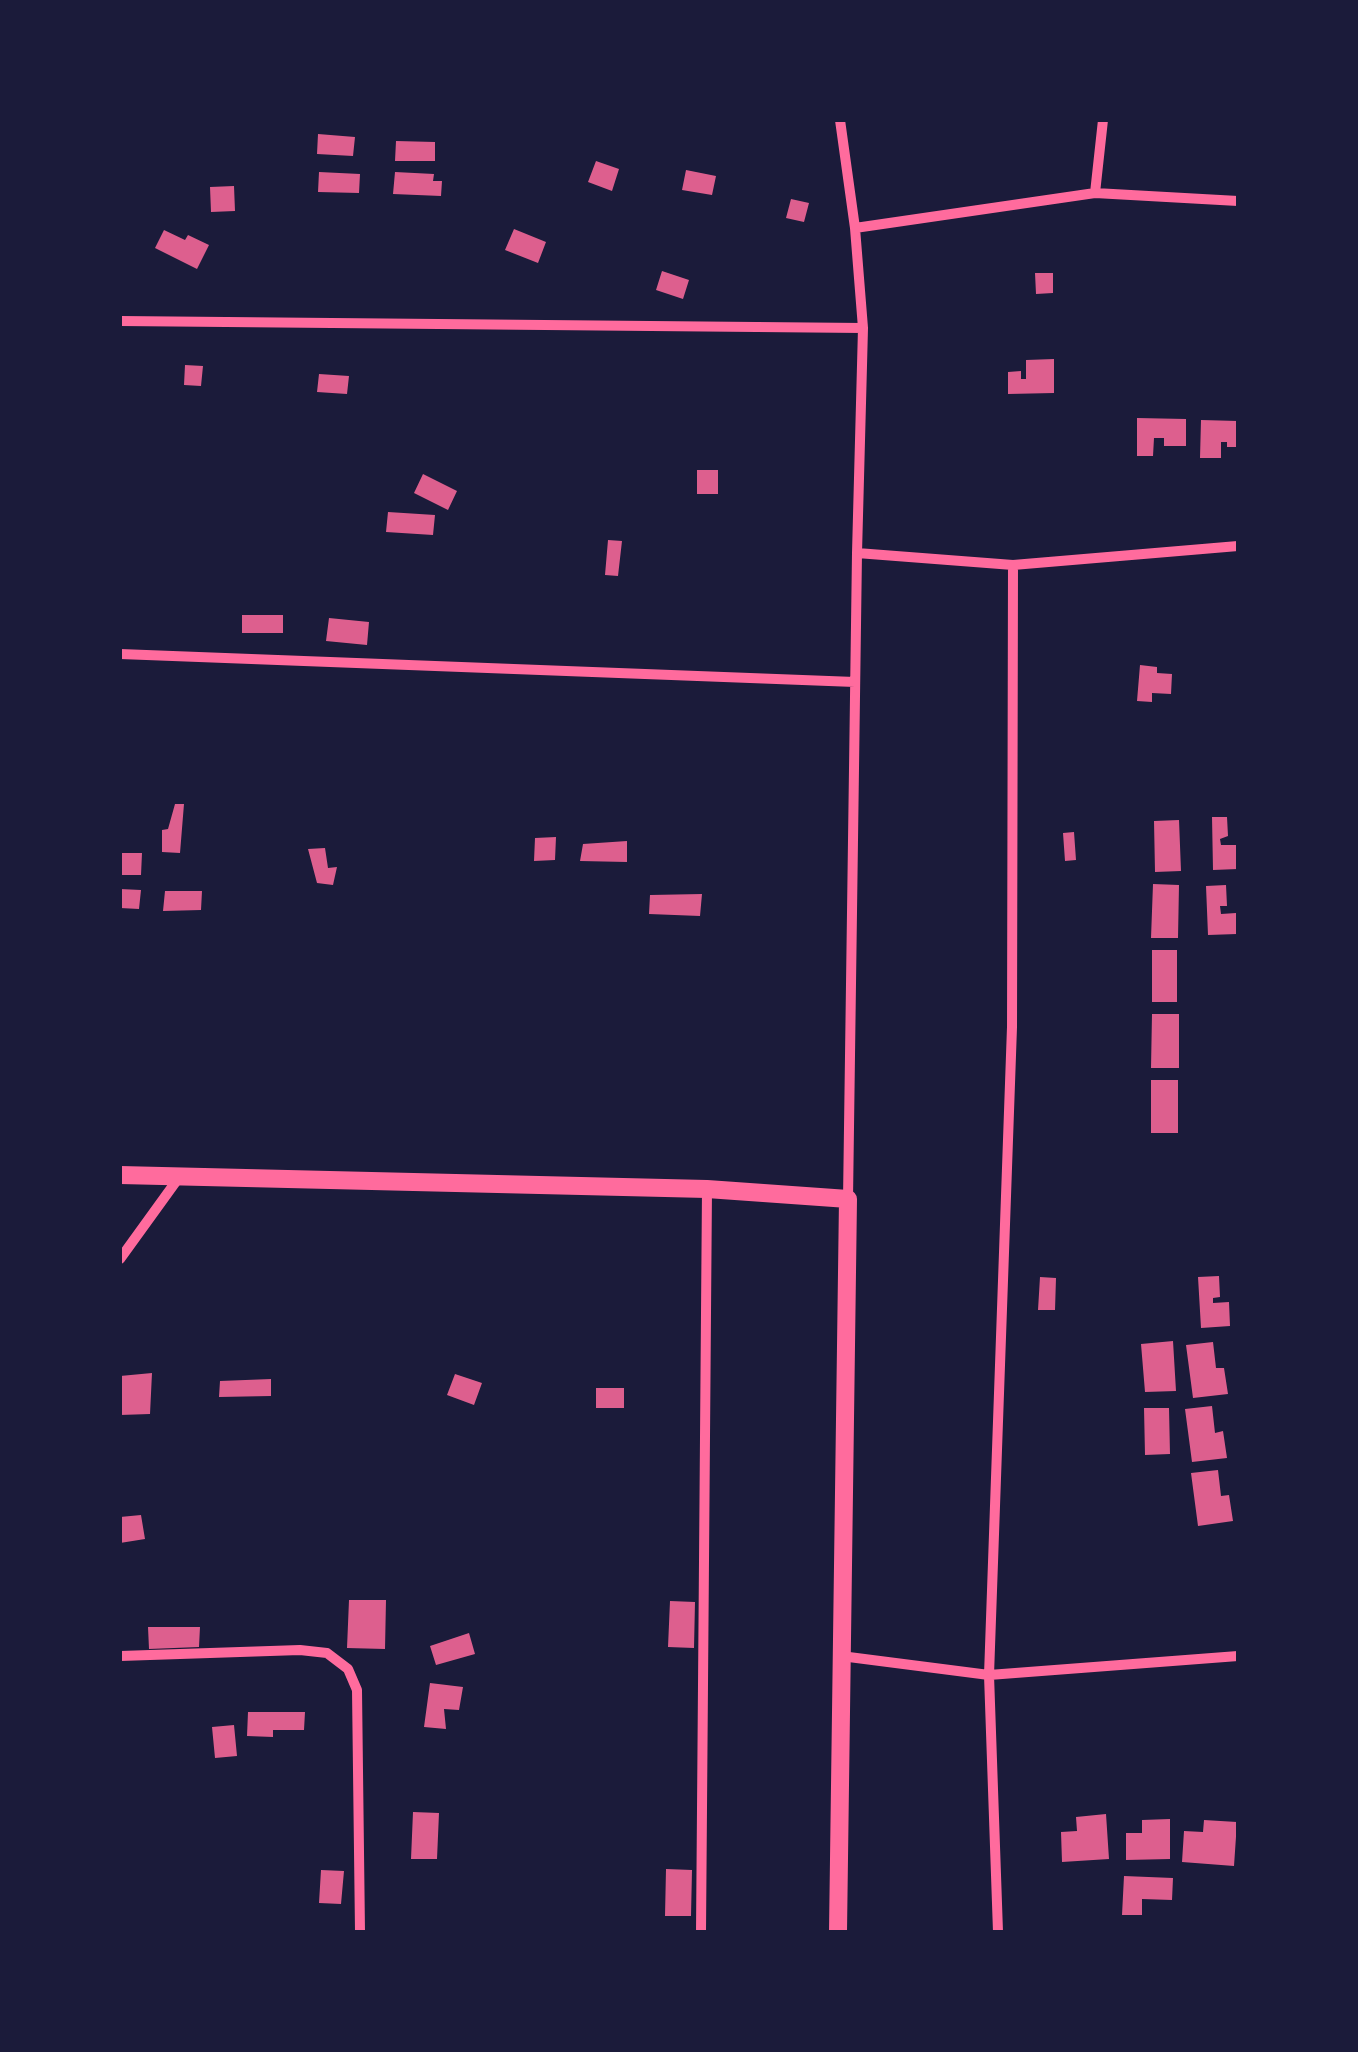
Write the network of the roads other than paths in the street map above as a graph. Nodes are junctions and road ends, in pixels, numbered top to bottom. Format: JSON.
{"nodes":[{"id":1,"x":840,"y":120,"type":"edge"},
{"id":2,"x":1103,"y":120,"type":"edge"},
{"id":3,"x":1095,"y":193,"type":"junction"},
{"id":4,"x":1238,"y":201,"type":"edge"},
{"id":5,"x":855,"y":228,"type":"junction"},
{"id":6,"x":120,"y":321,"type":"edge"},
{"id":7,"x":863,"y":328,"type":"junction"},
{"id":8,"x":1238,"y":546,"type":"edge"},
{"id":9,"x":857,"y":553,"type":"junction"},
{"id":10,"x":1013,"y":566,"type":"junction"},
{"id":11,"x":120,"y":654,"type":"edge"},
{"id":12,"x":855,"y":682,"type":"junction"},
{"id":13,"x":120,"y":1175,"type":"edge"},
{"id":14,"x":181,"y":1176,"type":"junction"},
{"id":15,"x":707,"y":1189,"type":"junction"},
{"id":16,"x":848,"y":1200,"type":"junction"},
{"id":17,"x":120,"y":1259,"type":"edge"},
{"id":18,"x":120,"y":1656,"type":"edge"},
{"id":19,"x":842,"y":1656,"type":"junction"},
{"id":20,"x":1238,"y":1656,"type":"edge"},
{"id":21,"x":989,"y":1676,"type":"junction"},
{"id":22,"x":360,"y":1932,"type":"edge"},
{"id":23,"x":701,"y":1932,"type":"edge"},
{"id":24,"x":838,"y":1932,"type":"edge"},
{"id":25,"x":998,"y":1932,"type":"edge"}],
"edges":[{"from":1,"to":5,"type":"street"},
{"from":2,"to":3,"type":"street"},
{"from":3,"to":4,"type":"street"},
{"from":3,"to":5,"type":"street"},
{"from":5,"to":7,"type":"street"},
{"from":6,"to":7,"type":"street"},
{"from":7,"to":9,"type":"street"},
{"from":8,"to":10,"type":"street"},
{"from":9,"to":10,"type":"street"},
{"from":9,"to":12,"type":"street"},
{"from":10,"to":21,"type":"street"},
{"from":11,"to":12,"type":"street"},
{"from":12,"to":16,"type":"street"},
{"from":13,"to":14,"type":"street"},
{"from":14,"to":15,"type":"street"},
{"from":14,"to":17,"type":"street"},
{"from":15,"to":16,"type":"street"},
{"from":15,"to":23,"type":"street"},
{"from":16,"to":19,"type":"street"},
{"from":18,"to":22,"type":"street"},
{"from":19,"to":21,"type":"street"},
{"from":19,"to":24,"type":"street"},
{"from":20,"to":21,"type":"street"},
{"from":21,"to":25,"type":"street"}]}
